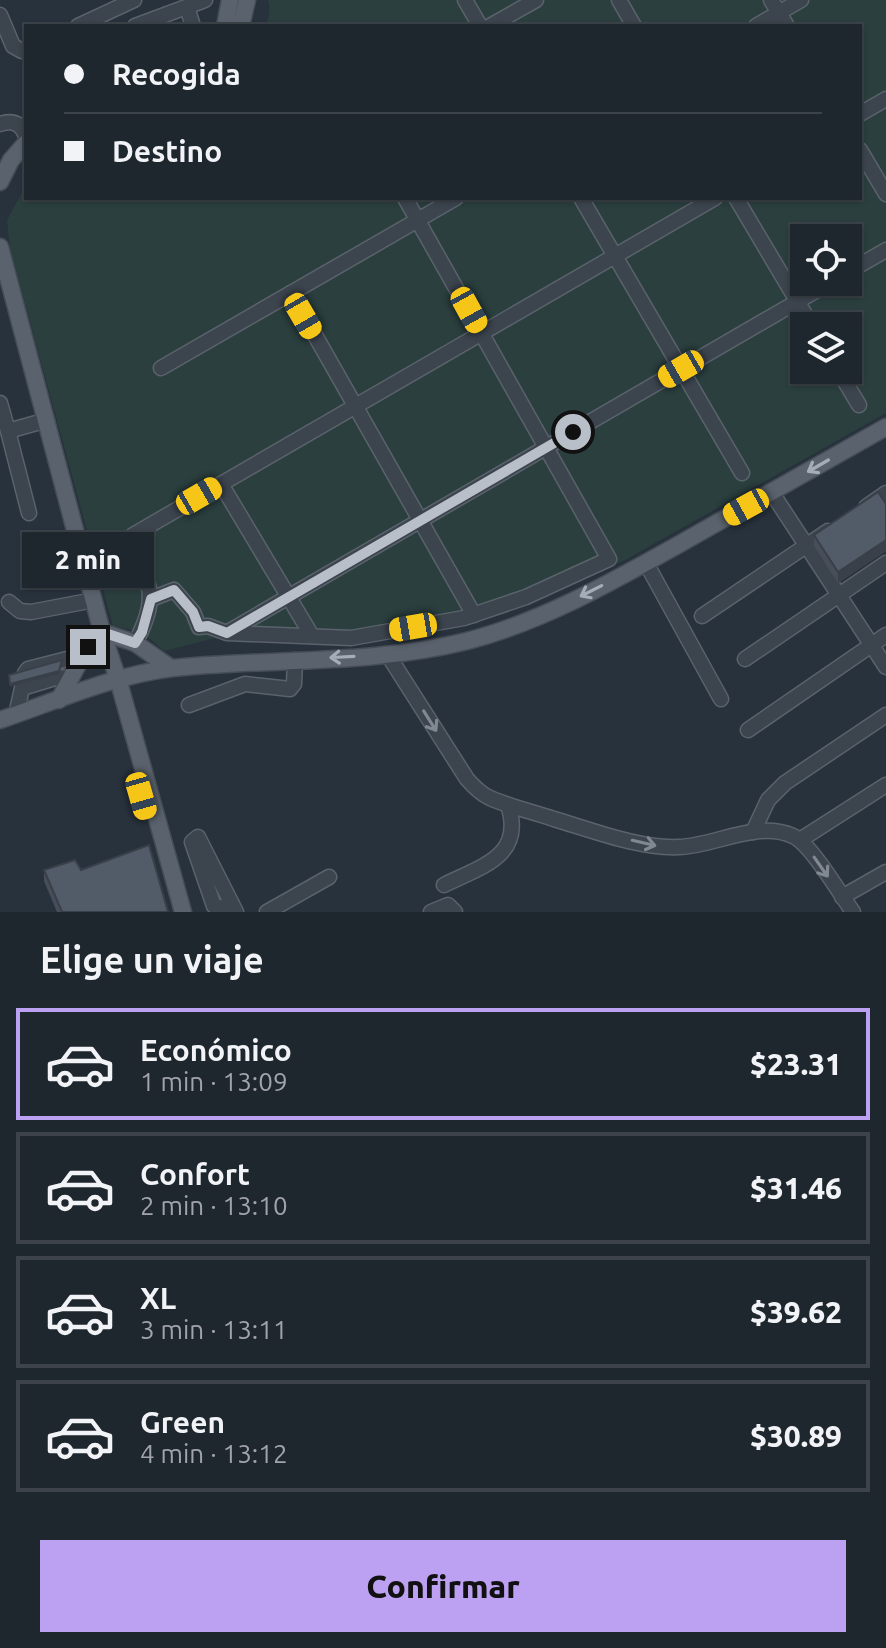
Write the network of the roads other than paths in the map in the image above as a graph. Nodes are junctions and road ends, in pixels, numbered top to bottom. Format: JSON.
{"nodes":[{"id":1,"x":134,"y":0,"type":"edge"},
{"id":2,"x":205,"y":0,"type":"edge"},
{"id":3,"x":230,"y":0,"type":"edge"},
{"id":4,"x":247,"y":0,"type":"edge"},
{"id":5,"x":465,"y":0,"type":"edge"},
{"id":6,"x":536,"y":0,"type":"edge"},
{"id":7,"x":619,"y":0,"type":"edge"},
{"id":8,"x":801,"y":0,"type":"edge"},
{"id":9,"x":187,"y":7,"type":"junction"},
{"id":10,"x":779,"y":13,"type":"edge"},
{"id":11,"x":0,"y":15,"type":"edge"},
{"id":12,"x":82,"y":24,"type":"edge"},
{"id":13,"x":140,"y":24,"type":"edge"},
{"id":14,"x":192,"y":24,"type":"edge"},
{"id":15,"x":225,"y":24,"type":"edge"},
{"id":16,"x":241,"y":24,"type":"edge"},
{"id":17,"x":479,"y":24,"type":"edge"},
{"id":18,"x":494,"y":24,"type":"edge"},
{"id":19,"x":633,"y":24,"type":"edge"},
{"id":20,"x":760,"y":24,"type":"edge"},
{"id":21,"x":24,"y":50,"type":"edge"},
{"id":22,"x":886,"y":99,"type":"edge"},
{"id":23,"x":862,"y":113,"type":"edge"},
{"id":24,"x":0,"y":124,"type":"edge"},
{"id":25,"x":24,"y":132,"type":"edge"},
{"id":26,"x":24,"y":137,"type":"edge"},
{"id":27,"x":24,"y":145,"type":"edge"},
{"id":28,"x":862,"y":153,"type":"edge"},
{"id":29,"x":0,"y":168,"type":"edge"},
{"id":30,"x":0,"y":182,"type":"edge"},
{"id":31,"x":886,"y":194,"type":"edge"},
{"id":32,"x":406,"y":200,"type":"edge"},
{"id":33,"x":452,"y":200,"type":"edge"},
{"id":34,"x":582,"y":200,"type":"edge"},
{"id":35,"x":712,"y":200,"type":"edge"},
{"id":36,"x":737,"y":200,"type":"edge"},
{"id":37,"x":417,"y":220,"type":"junction"},
{"id":38,"x":0,"y":247,"type":"edge"},
{"id":39,"x":886,"y":250,"type":"edge"},
{"id":40,"x":615,"y":256,"type":"junction"},
{"id":41,"x":862,"y":264,"type":"edge"},
{"id":42,"x":0,"y":273,"type":"edge"},
{"id":43,"x":291,"y":293,"type":"junction"},
{"id":44,"x":807,"y":296,"type":"edge"},
{"id":45,"x":798,"y":301,"type":"junction"},
{"id":46,"x":804,"y":312,"type":"edge"},
{"id":47,"x":481,"y":333,"type":"junction"},
{"id":48,"x":161,"y":368,"type":"dead end"},
{"id":49,"x":681,"y":369,"type":"junction"},
{"id":50,"x":846,"y":384,"type":"edge"},
{"id":51,"x":0,"y":403,"type":"edge"},
{"id":52,"x":859,"y":405,"type":"dead end"},
{"id":53,"x":355,"y":406,"type":"junction"},
{"id":54,"x":44,"y":421,"type":"junction"},
{"id":55,"x":886,"y":427,"type":"edge"},
{"id":56,"x":8,"y":431,"type":"junction"},
{"id":57,"x":546,"y":447,"type":"junction"},
{"id":58,"x":742,"y":473,"type":"dead end"},
{"id":59,"x":221,"y":484,"type":"junction"},
{"id":60,"x":772,"y":493,"type":"junction"},
{"id":61,"x":886,"y":493,"type":"edge"},
{"id":62,"x":859,"y":511,"type":"edge"},
{"id":63,"x":29,"y":513,"type":"dead end"},
{"id":64,"x":846,"y":519,"type":"edge"},
{"id":65,"x":420,"y":521,"type":"junction"},
{"id":66,"x":805,"y":545,"type":"junction"},
{"id":67,"x":646,"y":563,"type":"junction"},
{"id":68,"x":886,"y":563,"type":"edge"},
{"id":69,"x":838,"y":595,"type":"junction"},
{"id":70,"x":288,"y":597,"type":"junction"},
{"id":71,"x":151,"y":599,"type":"junction"},
{"id":72,"x":91,"y":600,"type":"junction"},
{"id":73,"x":9,"y":602,"type":"dead end"},
{"id":74,"x":474,"y":615,"type":"junction"},
{"id":75,"x":702,"y":616,"type":"dead end"},
{"id":76,"x":227,"y":633,"type":"junction"},
{"id":77,"x":886,"y":635,"type":"edge"},
{"id":78,"x":99,"y":636,"type":"junction"},
{"id":79,"x":312,"y":636,"type":"junction"},
{"id":80,"x":135,"y":643,"type":"junction"},
{"id":81,"x":871,"y":645,"type":"junction"},
{"id":82,"x":83,"y":655,"type":"junction"},
{"id":83,"x":388,"y":655,"type":"junction"},
{"id":84,"x":65,"y":659,"type":"junction"},
{"id":85,"x":745,"y":659,"type":"dead end"},
{"id":86,"x":295,"y":660,"type":"junction"},
{"id":87,"x":886,"y":667,"type":"edge"},
{"id":88,"x":171,"y":668,"type":"junction"},
{"id":89,"x":64,"y":677,"type":"junction"},
{"id":90,"x":114,"y":681,"type":"junction"},
{"id":91,"x":23,"y":682,"type":"junction"},
{"id":92,"x":721,"y":699,"type":"dead end"},
{"id":93,"x":59,"y":700,"type":"junction"},
{"id":94,"x":189,"y":705,"type":"dead end"},
{"id":95,"x":886,"y":715,"type":"edge"},
{"id":96,"x":8,"y":718,"type":"edge"},
{"id":97,"x":748,"y":730,"type":"dead end"},
{"id":98,"x":886,"y":785,"type":"edge"},
{"id":99,"x":508,"y":805,"type":"junction"},
{"id":100,"x":753,"y":832,"type":"junction"},
{"id":101,"x":800,"y":840,"type":"junction"},
{"id":102,"x":886,"y":872,"type":"edge"},
{"id":103,"x":329,"y":877,"type":"dead end"},
{"id":104,"x":444,"y":885,"type":"dead end"},
{"id":105,"x":842,"y":897,"type":"junction"},
{"id":106,"x":174,"y":912,"type":"edge"},
{"id":107,"x":183,"y":912,"type":"edge"},
{"id":108,"x":267,"y":912,"type":"edge"},
{"id":109,"x":431,"y":912,"type":"edge"},
{"id":110,"x":455,"y":912,"type":"edge"},
{"id":111,"x":853,"y":912,"type":"edge"}],
"edges":[{"from":1,"to":12,"type":"street"},
{"from":2,"to":9,"type":"street"},
{"from":3,"to":15,"type":"main road"},
{"from":4,"to":16,"type":"main road"},
{"from":5,"to":17,"type":"street"},
{"from":6,"to":18,"type":"street"},
{"from":7,"to":19,"type":"street"},
{"from":8,"to":10,"type":"street"},
{"from":9,"to":13,"type":"street"},
{"from":9,"to":14,"type":"street"},
{"from":10,"to":20,"type":"street"},
{"from":11,"to":21,"type":"street"},
{"from":22,"to":23,"type":"street"},
{"from":24,"to":25,"type":"street"},
{"from":26,"to":29,"type":"main road"},
{"from":27,"to":30,"type":"main road"},
{"from":28,"to":31,"type":"street"},
{"from":32,"to":37,"type":"street"},
{"from":33,"to":37,"type":"street"},
{"from":34,"to":40,"type":"street"},
{"from":35,"to":40,"type":"street"},
{"from":36,"to":45,"type":"street"},
{"from":37,"to":43,"type":"street"},
{"from":37,"to":47,"type":"street"},
{"from":38,"to":54,"type":"main road"},
{"from":39,"to":41,"type":"street"},
{"from":40,"to":47,"type":"street"},
{"from":40,"to":49,"type":"street"},
{"from":42,"to":54,"type":"main road"},
{"from":43,"to":48,"type":"street"},
{"from":43,"to":53,"type":"street"},
{"from":44,"to":45,"type":"street"},
{"from":45,"to":46,"type":"street"},
{"from":45,"to":49,"type":"street"},
{"from":47,"to":53,"type":"street"},
{"from":47,"to":57,"type":"street"},
{"from":49,"to":57,"type":"street"},
{"from":49,"to":58,"type":"street"},
{"from":50,"to":52,"type":"street"},
{"from":51,"to":56,"type":"street"},
{"from":53,"to":59,"type":"street"},
{"from":53,"to":65,"type":"street"},
{"from":54,"to":56,"type":"street"},
{"from":54,"to":72,"type":"main road"},
{"from":55,"to":60,"type":"main road","one_way":true},
{"from":56,"to":63,"type":"street"},
{"from":57,"to":65,"type":"street"},
{"from":57,"to":74,"type":"street"},
{"from":59,"to":70,"type":"street"},
{"from":59,"to":71,"type":"street"},
{"from":60,"to":66,"type":"street"},
{"from":60,"to":67,"type":"main road"},
{"from":61,"to":62,"type":"street"},
{"from":64,"to":66,"type":"street"},
{"from":65,"to":70,"type":"street"},
{"from":65,"to":74,"type":"street"},
{"from":66,"to":69,"type":"street"},
{"from":66,"to":75,"type":"street"},
{"from":67,"to":83,"type":"main road","one_way":true},
{"from":67,"to":92,"type":"street"},
{"from":68,"to":69,"type":"street"},
{"from":69,"to":81,"type":"street"},
{"from":69,"to":85,"type":"street"},
{"from":70,"to":76,"type":"street"},
{"from":70,"to":79,"type":"street"},
{"from":71,"to":76,"type":"street"},
{"from":71,"to":80,"type":"street"},
{"from":72,"to":73,"type":"street"},
{"from":72,"to":78,"type":"main road"},
{"from":74,"to":79,"type":"street"},
{"from":76,"to":79,"type":"street"},
{"from":77,"to":81,"type":"street"},
{"from":78,"to":80,"type":"main road"},
{"from":78,"to":82,"type":"main road"},
{"from":78,"to":90,"type":"main road"},
{"from":80,"to":88,"type":"main road"},
{"from":81,"to":87,"type":"street"},
{"from":81,"to":97,"type":"street"},
{"from":82,"to":84,"type":"street"},
{"from":82,"to":89,"type":"main road"},
{"from":83,"to":86,"type":"main road","one_way":true},
{"from":83,"to":99,"type":"street","one_way":true},
{"from":84,"to":89,"type":"street"},
{"from":84,"to":91,"type":"street"},
{"from":86,"to":88,"type":"main road"},
{"from":86,"to":94,"type":"street"},
{"from":88,"to":90,"type":"main road"},
{"from":89,"to":91,"type":"street"},
{"from":89,"to":93,"type":"main road"},
{"from":90,"to":93,"type":"main road"},
{"from":90,"to":106,"type":"main road"},
{"from":90,"to":107,"type":"main road"},
{"from":91,"to":96,"type":"street"},
{"from":93,"to":96,"type":"main road"},
{"from":95,"to":100,"type":"street"},
{"from":98,"to":101,"type":"street"},
{"from":99,"to":100,"type":"street","one_way":true},
{"from":99,"to":104,"type":"street"},
{"from":100,"to":101,"type":"street"},
{"from":101,"to":105,"type":"street","one_way":true},
{"from":102,"to":105,"type":"street"},
{"from":103,"to":108,"type":"street"},
{"from":105,"to":111,"type":"street"},
{"from":109,"to":110,"type":"street"}]}
